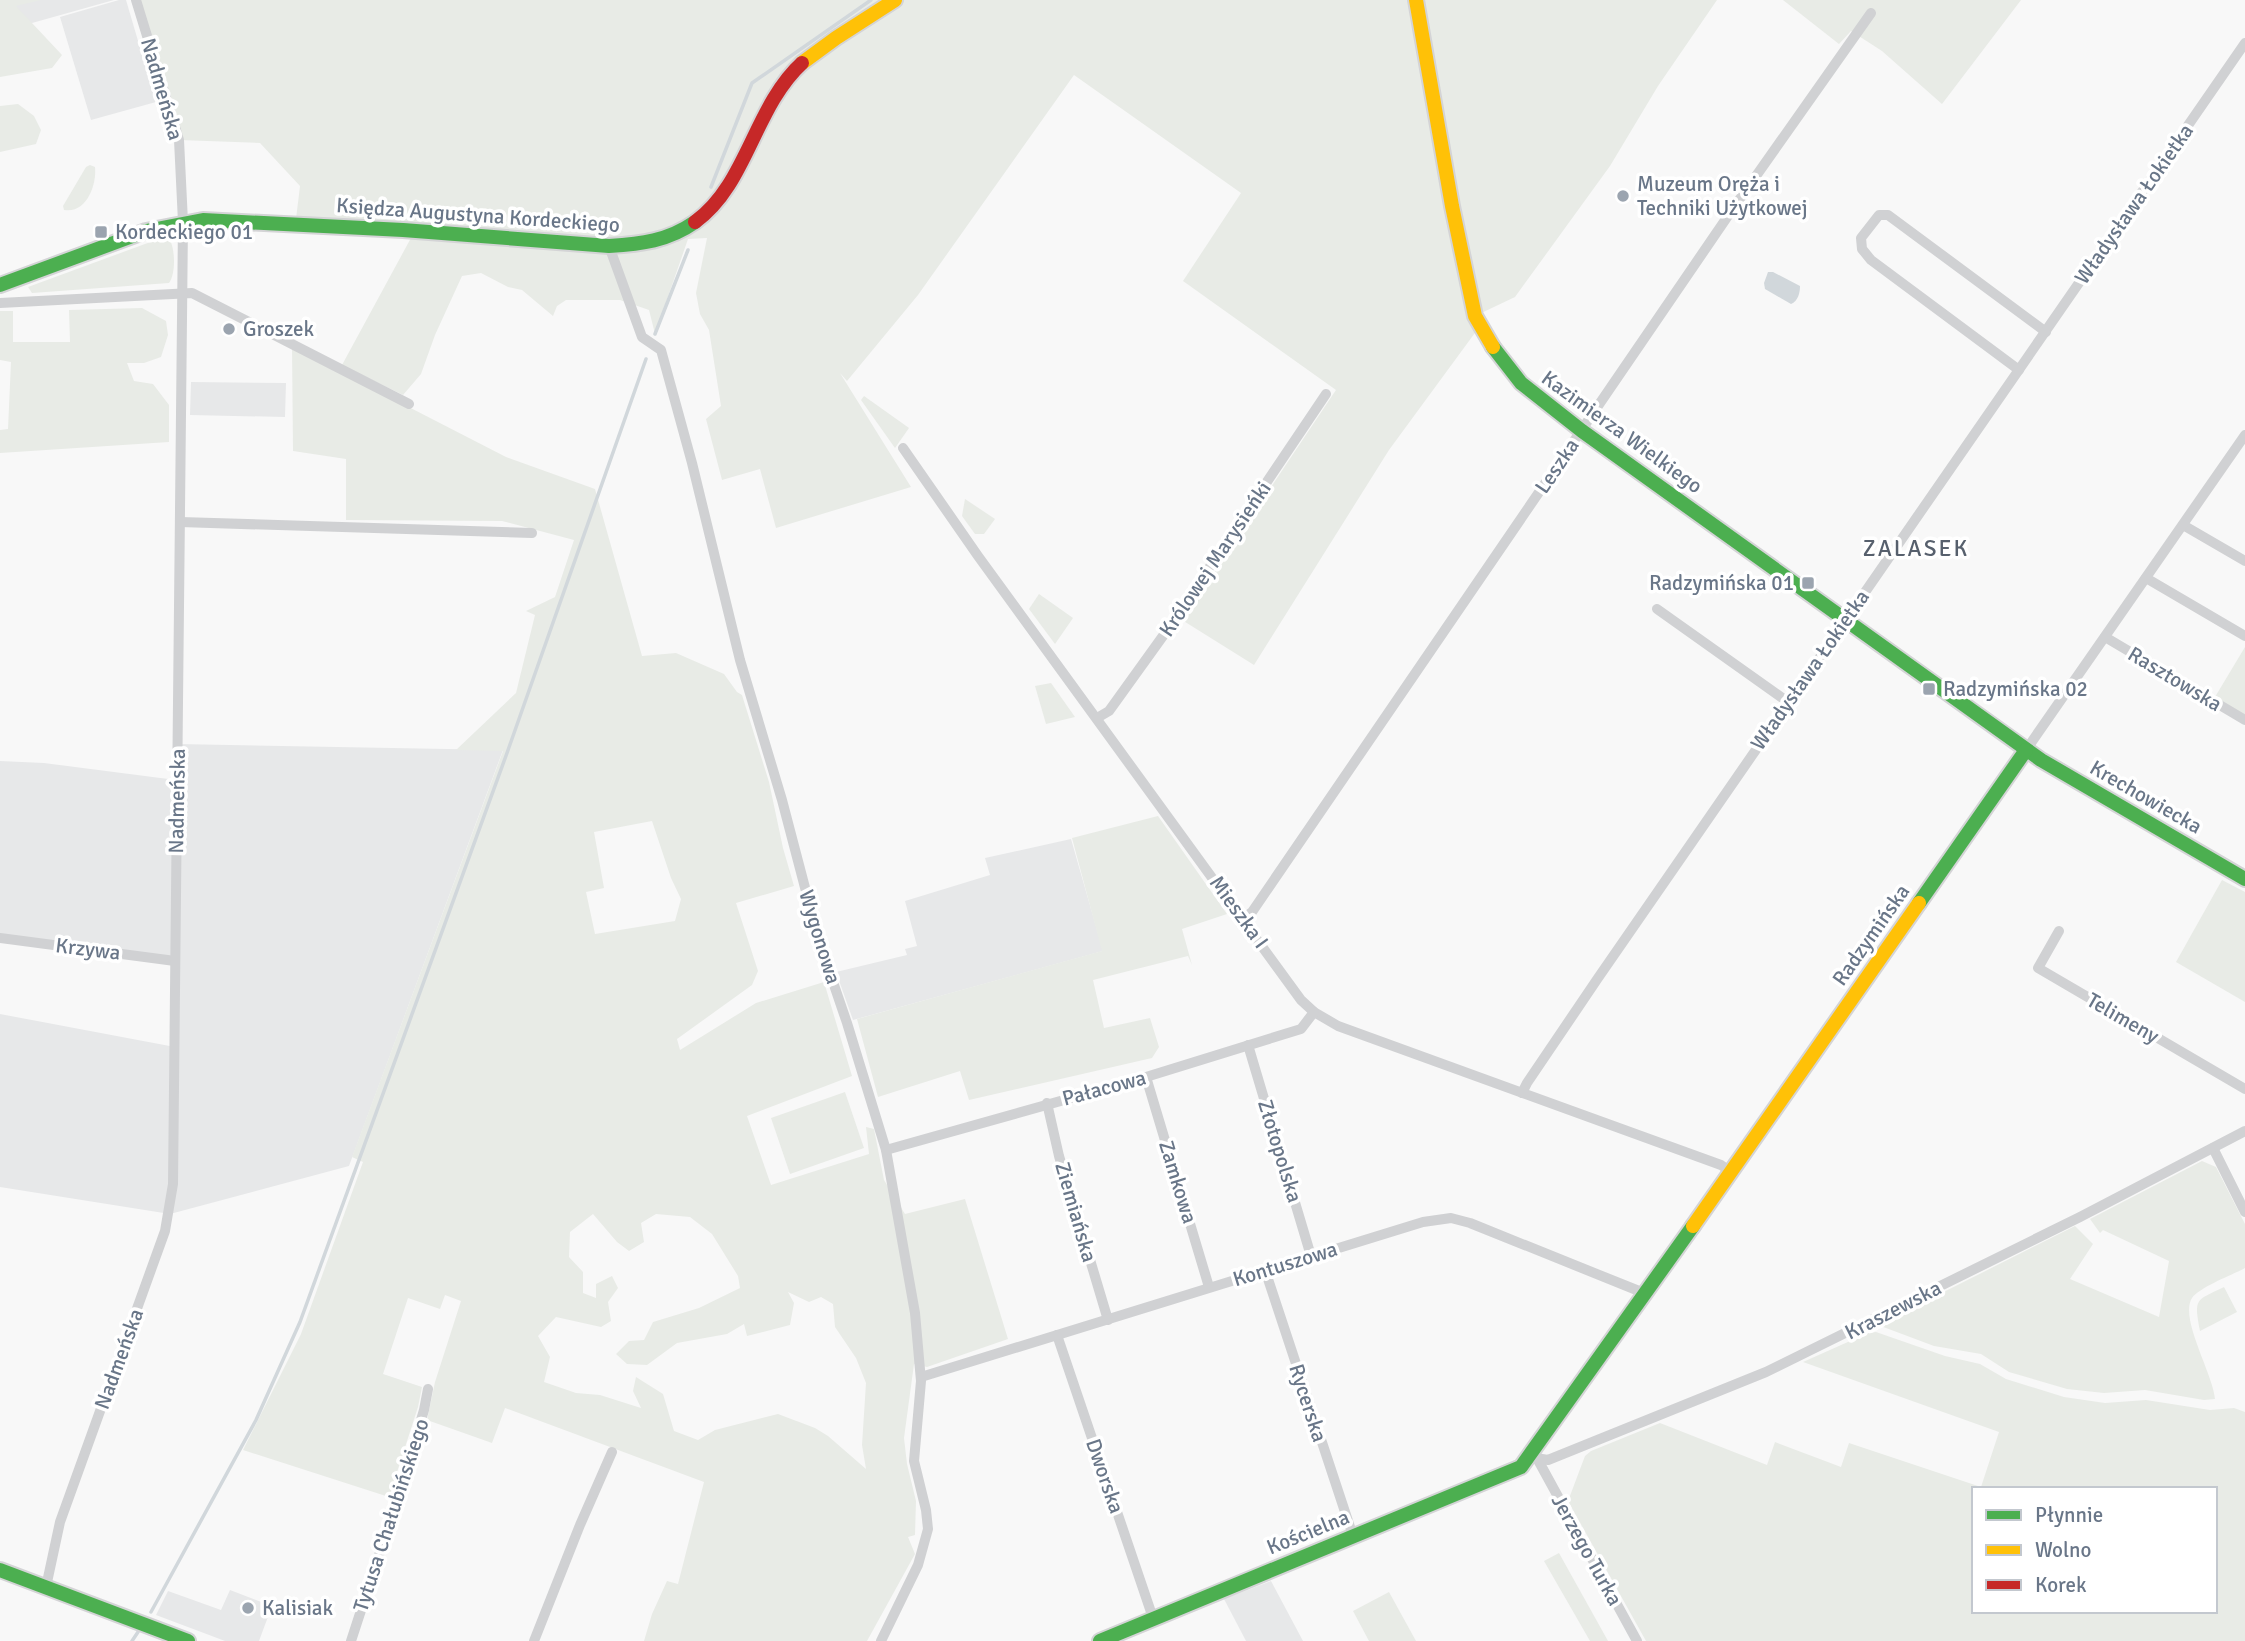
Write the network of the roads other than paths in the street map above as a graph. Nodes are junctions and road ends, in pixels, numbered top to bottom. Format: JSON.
{"nodes":[{"id":1,"x":136,"y":0,"type":"edge"},
{"id":2,"x":895,"y":0,"type":"edge"},
{"id":3,"x":1416,"y":0,"type":"edge"},
{"id":4,"x":1871,"y":13,"type":"dead end"},
{"id":5,"x":2245,"y":43,"type":"edge"},
{"id":6,"x":183,"y":222,"type":"junction"},
{"id":7,"x":609,"y":246,"type":"junction"},
{"id":8,"x":0,"y":285,"type":"edge"},
{"id":9,"x":182,"y":293,"type":"junction"},
{"id":10,"x":0,"y":303,"type":"edge"},
{"id":11,"x":2046,"y":332,"type":"junction"},
{"id":12,"x":2019,"y":370,"type":"junction"},
{"id":13,"x":1326,"y":394,"type":"dead end"},
{"id":14,"x":409,"y":404,"type":"dead end"},
{"id":15,"x":1582,"y":431,"type":"junction"},
{"id":16,"x":2245,"y":435,"type":"edge"},
{"id":17,"x":903,"y":448,"type":"dead end"},
{"id":18,"x":180,"y":522,"type":"junction"},
{"id":19,"x":2183,"y":525,"type":"junction"},
{"id":20,"x":532,"y":533,"type":"dead end"},
{"id":21,"x":2245,"y":561,"type":"edge"},
{"id":22,"x":2146,"y":578,"type":"junction"},
{"id":23,"x":1657,"y":609,"type":"dead end"},
{"id":24,"x":1846,"y":620,"type":"junction"},
{"id":25,"x":2245,"y":636,"type":"edge"},
{"id":26,"x":2105,"y":637,"type":"junction"},
{"id":27,"x":1788,"y":702,"type":"junction"},
{"id":28,"x":1097,"y":718,"type":"junction"},
{"id":29,"x":2245,"y":720,"type":"edge"},
{"id":30,"x":2026,"y":750,"type":"junction"},
{"id":31,"x":2245,"y":879,"type":"edge"},
{"id":32,"x":1243,"y":919,"type":"junction"},
{"id":33,"x":2059,"y":931,"type":"dead end"},
{"id":34,"x":0,"y":938,"type":"edge"},
{"id":35,"x":175,"y":961,"type":"junction"},
{"id":36,"x":1314,"y":1012,"type":"junction"},
{"id":37,"x":1248,"y":1045,"type":"junction"},
{"id":38,"x":1146,"y":1077,"type":"junction"},
{"id":39,"x":2245,"y":1088,"type":"edge"},
{"id":40,"x":1522,"y":1093,"type":"junction"},
{"id":41,"x":1047,"y":1103,"type":"junction"},
{"id":42,"x":2245,"y":1131,"type":"edge"},
{"id":43,"x":2213,"y":1148,"type":"junction"},
{"id":44,"x":886,"y":1150,"type":"junction"},
{"id":45,"x":1731,"y":1172,"type":"junction"},
{"id":46,"x":2245,"y":1212,"type":"edge"},
{"id":47,"x":1311,"y":1256,"type":"junction"},
{"id":48,"x":1265,"y":1270,"type":"junction"},
{"id":49,"x":1209,"y":1287,"type":"junction"},
{"id":50,"x":1644,"y":1293,"type":"junction"},
{"id":51,"x":1108,"y":1320,"type":"junction"},
{"id":52,"x":1057,"y":1335,"type":"junction"},
{"id":53,"x":920,"y":1377,"type":"junction"},
{"id":54,"x":428,"y":1389,"type":"dead end"},
{"id":55,"x":612,"y":1452,"type":"dead end"},
{"id":56,"x":1534,"y":1458,"type":"junction"},
{"id":57,"x":1353,"y":1536,"type":"junction"},
{"id":58,"x":0,"y":1570,"type":"edge"},
{"id":59,"x":46,"y":1587,"type":"junction"},
{"id":60,"x":1153,"y":1618,"type":"junction"},
{"id":61,"x":188,"y":1641,"type":"edge"},
{"id":62,"x":351,"y":1641,"type":"edge"},
{"id":63,"x":534,"y":1641,"type":"edge"},
{"id":64,"x":881,"y":1641,"type":"edge"},
{"id":65,"x":1100,"y":1641,"type":"edge"},
{"id":66,"x":1637,"y":1641,"type":"edge"}],
"edges":[{"from":1,"to":6,"type":"street","name":"Nadmeńska"},
{"from":2,"to":7,"type":"street","name":"Księdza Augustyna Kordeckiego"},
{"from":3,"to":15,"type":"street","name":"Kazimierza Wielkiego"},
{"from":4,"to":15,"type":"street","name":"Leszka"},
{"from":5,"to":11,"type":"street","name":"Władysława Łokietka"},
{"from":6,"to":7,"type":"street","name":"Księdza Augustyna Kordeckiego"},
{"from":6,"to":8,"type":"street","name":"Księdza Augustyna Kordeckiego"},
{"from":6,"to":9,"type":"street","name":"Nadmeńska"},
{"from":7,"to":44,"type":"street","name":"Wygonowa"},
{"from":9,"to":10,"type":"street"},
{"from":9,"to":14,"type":"street"},
{"from":9,"to":18,"type":"street","name":"Nadmeńska"},
{"from":11,"to":12,"type":"street","name":"Władysława Łokietka"},
{"from":11,"to":12,"type":"street"},
{"from":12,"to":24,"type":"street","name":"Władysława Łokietka"},
{"from":13,"to":28,"type":"street","name":"Królowej Marysieńki"},
{"from":15,"to":24,"type":"street","name":"Kazimierza Wielkiego"},
{"from":15,"to":32,"type":"street","name":"Leszka"},
{"from":16,"to":19,"type":"street","name":"Radzymińska"},
{"from":17,"to":28,"type":"street","name":"Mieszka I"},
{"from":18,"to":20,"type":"street"},
{"from":18,"to":35,"type":"street","name":"Nadmeńska"},
{"from":19,"to":21,"type":"street"},
{"from":19,"to":22,"type":"street","name":"Radzymińska"},
{"from":22,"to":25,"type":"street"},
{"from":22,"to":26,"type":"street","name":"Radzymińska"},
{"from":23,"to":27,"type":"street"},
{"from":24,"to":27,"type":"street","name":"Władysława Łokietka"},
{"from":24,"to":30,"type":"street","name":"Kazimierza Wielkiego"},
{"from":26,"to":29,"type":"street","name":"Rasztowska"},
{"from":26,"to":30,"type":"street","name":"Radzymińska"},
{"from":27,"to":40,"type":"street","name":"Władysława Łokietka"},
{"from":28,"to":32,"type":"street","name":"Mieszka I"},
{"from":30,"to":31,"type":"street","name":"Krechowiecka"},
{"from":30,"to":45,"type":"street","name":"Radzymińska"},
{"from":32,"to":36,"type":"street","name":"Mieszka I"},
{"from":33,"to":39,"type":"street","name":"Telimeny"},
{"from":34,"to":35,"type":"street","name":"Krzywa"},
{"from":35,"to":59,"type":"street","name":"Nadmeńska"},
{"from":36,"to":37,"type":"street","name":"Pałacowa"},
{"from":36,"to":40,"type":"street","name":"Mieszka I"},
{"from":37,"to":38,"type":"street","name":"Pałacowa"},
{"from":37,"to":47,"type":"street","name":"Złotopolska"},
{"from":38,"to":41,"type":"street","name":"Pałacowa"},
{"from":38,"to":49,"type":"street","name":"Zamkowa"},
{"from":40,"to":45,"type":"street","name":"Mieszka I"},
{"from":41,"to":44,"type":"street","name":"Pałacowa"},
{"from":41,"to":51,"type":"street","name":"Ziemiańska"},
{"from":42,"to":43,"type":"street","name":"Kraszewska"},
{"from":43,"to":46,"type":"street"},
{"from":43,"to":56,"type":"street","name":"Kraszewska"},
{"from":44,"to":53,"type":"street","name":"Wygonowa"},
{"from":45,"to":50,"type":"street","name":"Radzymińska"},
{"from":47,"to":48,"type":"street","name":"Kontuszowa"},
{"from":47,"to":50,"type":"street","name":"Kontuszowa"},
{"from":48,"to":49,"type":"street","name":"Kontuszowa"},
{"from":48,"to":57,"type":"street","name":"Rycerska"},
{"from":49,"to":51,"type":"street","name":"Kontuszowa"},
{"from":50,"to":56,"type":"street","name":"Radzymińska"},
{"from":51,"to":52,"type":"street","name":"Kontuszowa"},
{"from":52,"to":53,"type":"street","name":"Kontuszowa"},
{"from":52,"to":60,"type":"street","name":"Dworska"},
{"from":53,"to":64,"type":"street","name":"Wygonowa"},
{"from":54,"to":62,"type":"street","name":"Tytusa Chałubińskiego"},
{"from":55,"to":63,"type":"street"},
{"from":56,"to":57,"type":"street","name":"Kościelna"},
{"from":56,"to":66,"type":"street","name":"Jerzego Turka"},
{"from":57,"to":60,"type":"street","name":"Kościelna"},
{"from":58,"to":59,"type":"street"},
{"from":59,"to":61,"type":"street"},
{"from":60,"to":65,"type":"street","name":"Kościelna"}]}
